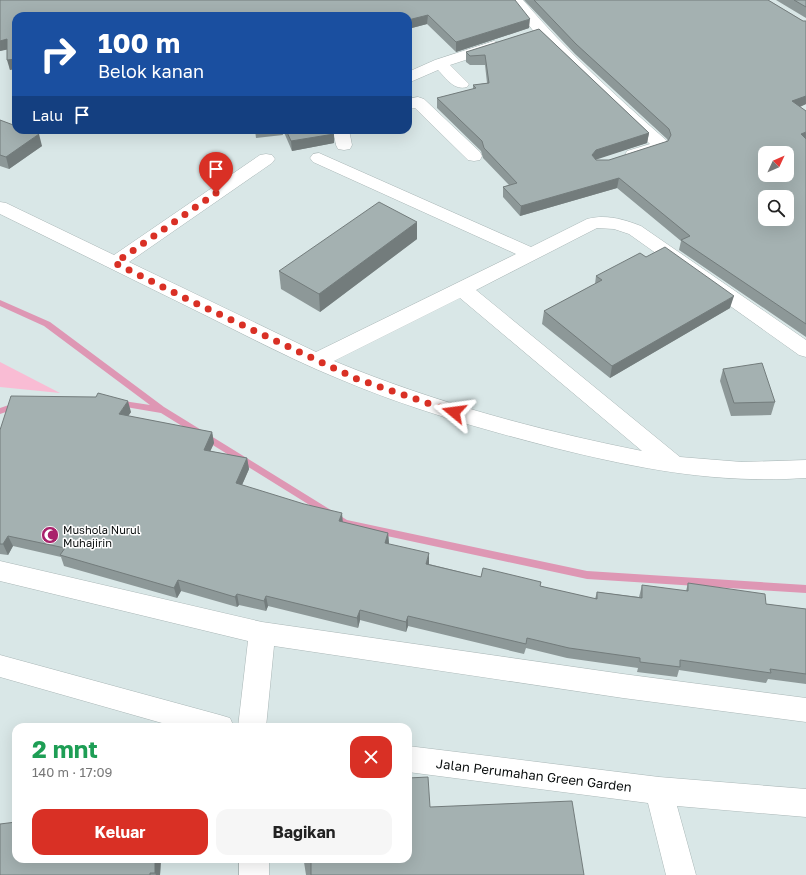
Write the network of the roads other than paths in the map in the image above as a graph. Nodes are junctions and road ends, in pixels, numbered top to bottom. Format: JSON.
{"nodes":[{"id":1,"x":515,"y":0,"type":"edge"},
{"id":2,"x":505,"y":42,"type":"edge"},
{"id":3,"x":440,"y":63,"type":"junction"},
{"id":4,"x":412,"y":76,"type":"edge"},
{"id":5,"x":461,"y":84,"type":"dead end"},
{"id":6,"x":412,"y":103,"type":"edge"},
{"id":7,"x":474,"y":156,"type":"dead end"},
{"id":8,"x":319,"y":158,"type":"dead end"},
{"id":9,"x":266,"y":159,"type":"dead end"},
{"id":10,"x":616,"y":160,"type":"edge"},
{"id":11,"x":0,"y":207,"type":"edge"},
{"id":12,"x":531,"y":254,"type":"junction"},
{"id":13,"x":115,"y":263,"type":"junction"},
{"id":14,"x":462,"y":289,"type":"junction"},
{"id":15,"x":806,"y":350,"type":"edge"},
{"id":16,"x":316,"y":361,"type":"junction"},
{"id":17,"x":676,"y":466,"type":"junction"},
{"id":18,"x":806,"y":469,"type":"edge"},
{"id":19,"x":0,"y":571,"type":"edge"},
{"id":20,"x":262,"y":633,"type":"junction"},
{"id":21,"x":0,"y":666,"type":"edge"},
{"id":22,"x":806,"y":710,"type":"edge"},
{"id":23,"x":206,"y":723,"type":"edge"},
{"id":24,"x":252,"y":723,"type":"edge"},
{"id":25,"x":412,"y":760,"type":"edge"},
{"id":26,"x":659,"y":791,"type":"junction"},
{"id":27,"x":806,"y":803,"type":"edge"},
{"id":28,"x":254,"y":863,"type":"edge"},
{"id":29,"x":254,"y":875,"type":"edge"},
{"id":30,"x":681,"y":875,"type":"edge"}],
"edges":[{"from":1,"to":10,"type":"street"},
{"from":2,"to":3,"type":"street"},
{"from":3,"to":4,"type":"street"},
{"from":3,"to":5,"type":"street"},
{"from":6,"to":7,"type":"street"},
{"from":8,"to":12,"type":"street"},
{"from":9,"to":13,"type":"street"},
{"from":11,"to":13,"type":"street"},
{"from":12,"to":14,"type":"street"},
{"from":12,"to":15,"type":"street"},
{"from":13,"to":16,"type":"street"},
{"from":14,"to":16,"type":"street"},
{"from":14,"to":17,"type":"street"},
{"from":16,"to":17,"type":"street"},
{"from":17,"to":18,"type":"street"},
{"from":19,"to":20,"type":"street"},
{"from":20,"to":22,"type":"street"},
{"from":20,"to":24,"type":"street"},
{"from":21,"to":23,"type":"street"},
{"from":25,"to":26,"type":"street","name":"Jalan Perumahan Green Garden"},
{"from":26,"to":27,"type":"street","name":"Jalan Perumahan Green Garden"},
{"from":26,"to":30,"type":"street"},
{"from":28,"to":29,"type":"street"}]}
